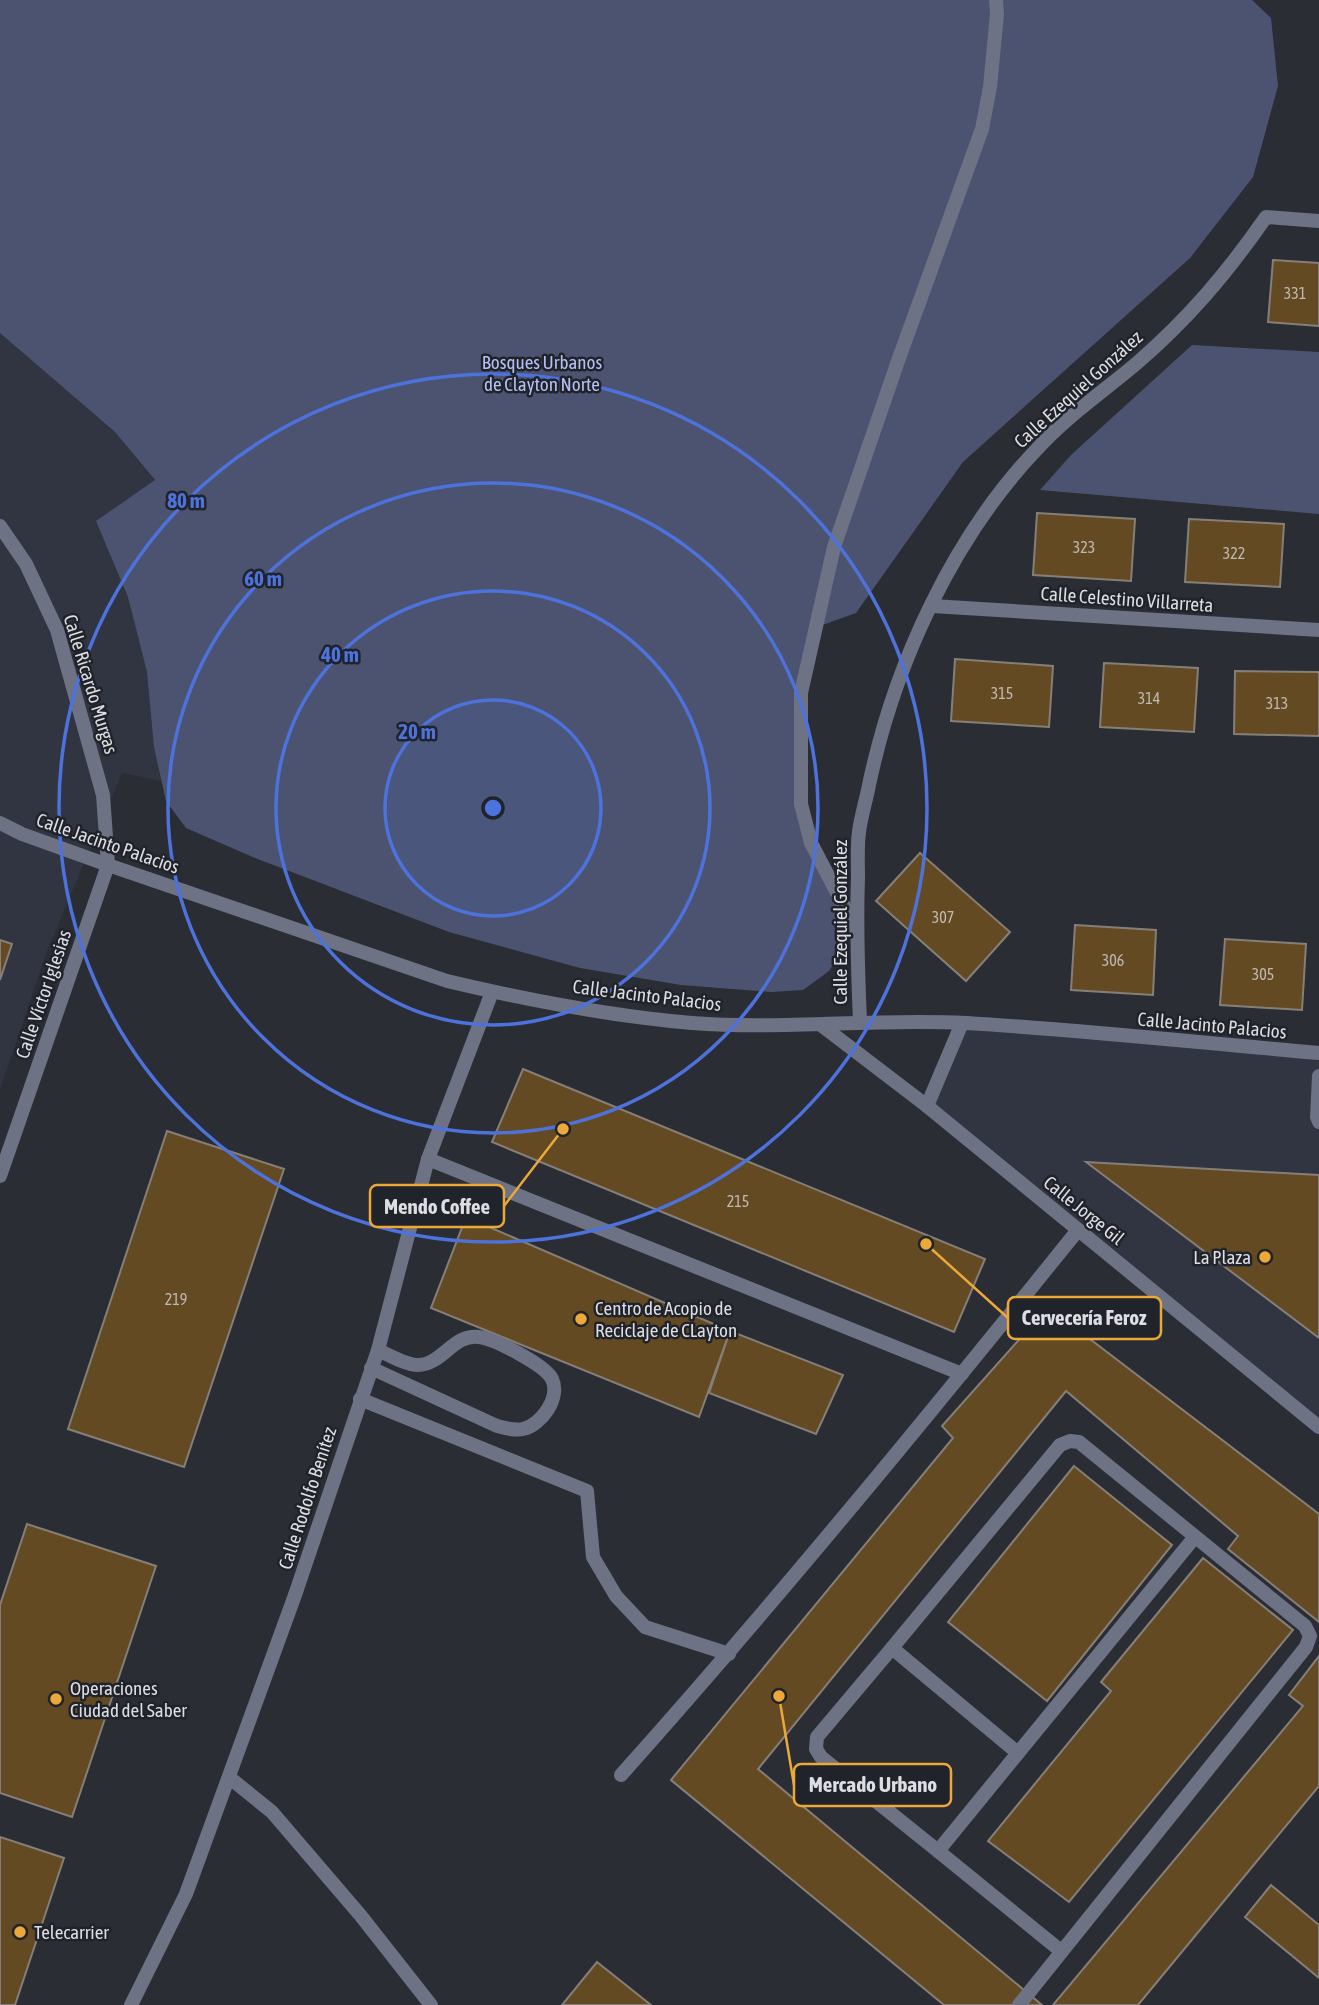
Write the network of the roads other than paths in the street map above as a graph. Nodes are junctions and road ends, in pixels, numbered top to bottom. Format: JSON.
{"nodes":[{"id":1,"x":996,"y":0,"type":"edge"},
{"id":2,"x":1319,"y":221,"type":"edge"},
{"id":3,"x":0,"y":526,"type":"edge"},
{"id":4,"x":932,"y":606,"type":"junction"},
{"id":5,"x":1319,"y":630,"type":"edge"},
{"id":6,"x":0,"y":822,"type":"edge"},
{"id":7,"x":108,"y":865,"type":"junction"},
{"id":8,"x":856,"y":929,"type":"junction"},
{"id":9,"x":492,"y":992,"type":"junction"},
{"id":10,"x":860,"y":1022,"type":"junction"},
{"id":11,"x":961,"y":1023,"type":"junction"},
{"id":12,"x":821,"y":1026,"type":"junction"},
{"id":13,"x":1319,"y":1053,"type":"edge"},
{"id":14,"x":1319,"y":1076,"type":"edge"},
{"id":15,"x":927,"y":1106,"type":"junction"},
{"id":16,"x":1319,"y":1122,"type":"edge"},
{"id":17,"x":428,"y":1159,"type":"junction"},
{"id":18,"x":0,"y":1176,"type":"edge"},
{"id":19,"x":1078,"y":1230,"type":"junction"},
{"id":20,"x":378,"y":1350,"type":"junction"},
{"id":21,"x":371,"y":1368,"type":"junction"},
{"id":22,"x":962,"y":1374,"type":"junction"},
{"id":23,"x":360,"y":1399,"type":"junction"},
{"id":24,"x":1319,"y":1427,"type":"edge"},
{"id":25,"x":1194,"y":1538,"type":"junction"},
{"id":26,"x":892,"y":1648,"type":"junction"},
{"id":27,"x":729,"y":1654,"type":"junction"},
{"id":28,"x":1018,"y":1753,"type":"junction"},
{"id":29,"x":621,"y":1775,"type":"dead end"},
{"id":30,"x":230,"y":1778,"type":"junction"},
{"id":31,"x":938,"y":1851,"type":"junction"},
{"id":32,"x":1061,"y":1951,"type":"junction"},
{"id":33,"x":131,"y":2005,"type":"edge"},
{"id":34,"x":431,"y":2005,"type":"edge"},
{"id":35,"x":1019,"y":2005,"type":"edge"}],
"edges":[{"from":1,"to":8,"type":"street"},
{"from":2,"to":4,"type":"street","name":"Calle Ezequiel González"},
{"from":3,"to":7,"type":"street","name":"Calle Ricardo Murgas"},
{"from":4,"to":5,"type":"street","name":"Calle Celestino Villarreta"},
{"from":4,"to":8,"type":"street","name":"Calle Ezequiel González"},
{"from":6,"to":7,"type":"street","name":"Calle Jacinto Palacios"},
{"from":7,"to":9,"type":"street","name":"Calle Jacinto Palacios"},
{"from":7,"to":18,"type":"street","name":"Calle Víctor Iglesias"},
{"from":8,"to":10,"type":"street","name":"Calle Ezequiel González"},
{"from":9,"to":12,"type":"street","name":"Calle Jacinto Palacios"},
{"from":9,"to":17,"type":"street","name":"Calle Rodolfo Benítez"},
{"from":10,"to":11,"type":"street","name":"Calle Jacinto Palacios"},
{"from":10,"to":12,"type":"street","name":"Calle Jacinto Palacios"},
{"from":11,"to":13,"type":"street","name":"Calle Jacinto Palacios"},
{"from":11,"to":15,"type":"street"},
{"from":12,"to":15,"type":"street","name":"Calle Jorge Gil"},
{"from":14,"to":16,"type":"street"},
{"from":15,"to":19,"type":"street","name":"Calle Jorge Gil"},
{"from":17,"to":20,"type":"street","name":"Calle Rodolfo Benítez"},
{"from":17,"to":22,"type":"street"},
{"from":19,"to":22,"type":"street"},
{"from":19,"to":24,"type":"street","name":"Calle Jorge Gil"},
{"from":20,"to":21,"type":"street","name":"Calle Rodolfo Benítez"},
{"from":20,"to":21,"type":"street"},
{"from":21,"to":23,"type":"street","name":"Calle Rodolfo Benítez"},
{"from":22,"to":27,"type":"street"},
{"from":23,"to":27,"type":"street"},
{"from":23,"to":30,"type":"street","name":"Calle Rodolfo Benítez"},
{"from":25,"to":26,"type":"street"},
{"from":25,"to":28,"type":"street"},
{"from":25,"to":32,"type":"street"},
{"from":26,"to":28,"type":"street"},
{"from":26,"to":31,"type":"street"},
{"from":27,"to":29,"type":"street"},
{"from":28,"to":31,"type":"street"},
{"from":30,"to":33,"type":"street","name":"Calle Rodolfo Benítez"},
{"from":30,"to":34,"type":"street"},
{"from":31,"to":32,"type":"street"},
{"from":32,"to":35,"type":"street"}]}
